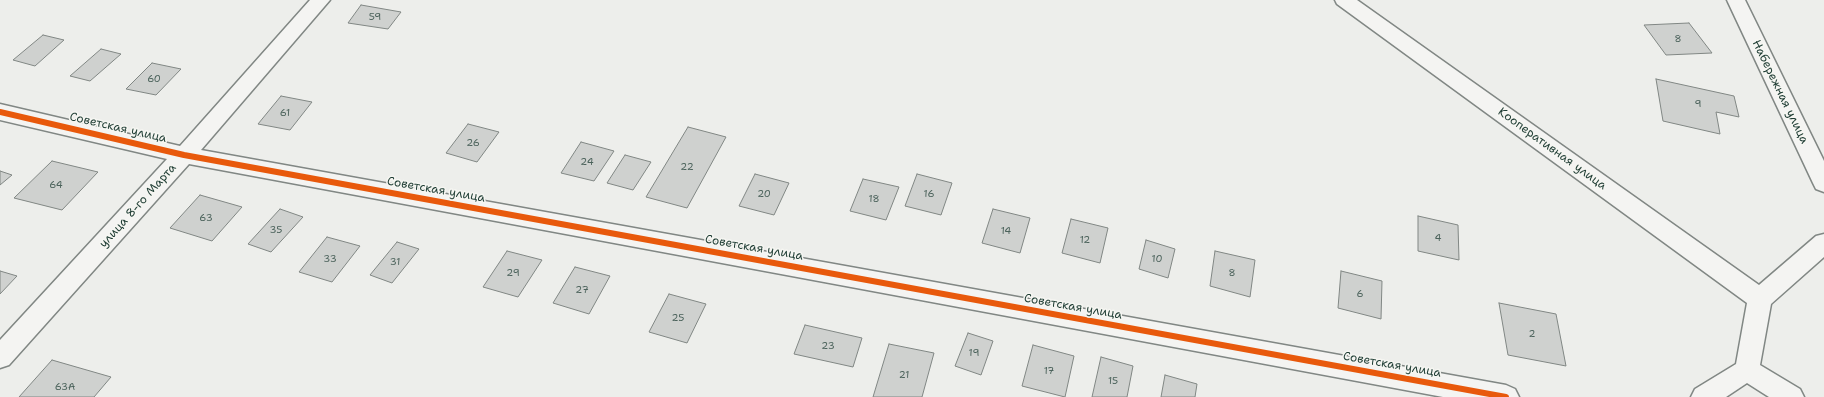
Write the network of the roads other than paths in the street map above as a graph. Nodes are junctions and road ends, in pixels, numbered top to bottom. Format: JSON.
{"nodes":[{"id":1,"x":321,"y":0,"type":"edge"},
{"id":2,"x":1344,"y":0,"type":"edge"},
{"id":3,"x":1736,"y":0,"type":"edge"},
{"id":4,"x":0,"y":112,"type":"edge"},
{"id":5,"x":184,"y":155,"type":"junction"},
{"id":6,"x":1824,"y":184,"type":"edge"},
{"id":7,"x":1824,"y":243,"type":"edge"},
{"id":8,"x":1760,"y":299,"type":"junction"},
{"id":9,"x":0,"y":357,"type":"edge"},
{"id":10,"x":1747,"y":370,"type":"junction"},
{"id":11,"x":1506,"y":397,"type":"edge"},
{"id":12,"x":1704,"y":397,"type":"edge"},
{"id":13,"x":1791,"y":397,"type":"edge"}],
"edges":[{"from":1,"to":5,"type":"street","name":"улица 8-го Марта"},
{"from":2,"to":8,"type":"street","name":"Кооперативная улица"},
{"from":3,"to":6,"type":"street","name":"Набережная улица"},
{"from":4,"to":5,"type":"street","name":"Советская улица"},
{"from":5,"to":9,"type":"street","name":"улица 8-го Марта"},
{"from":5,"to":11,"type":"street","name":"Советская улица"},
{"from":7,"to":8,"type":"street"},
{"from":8,"to":10,"type":"street"},
{"from":10,"to":12,"type":"street"},
{"from":10,"to":13,"type":"street"}]}
